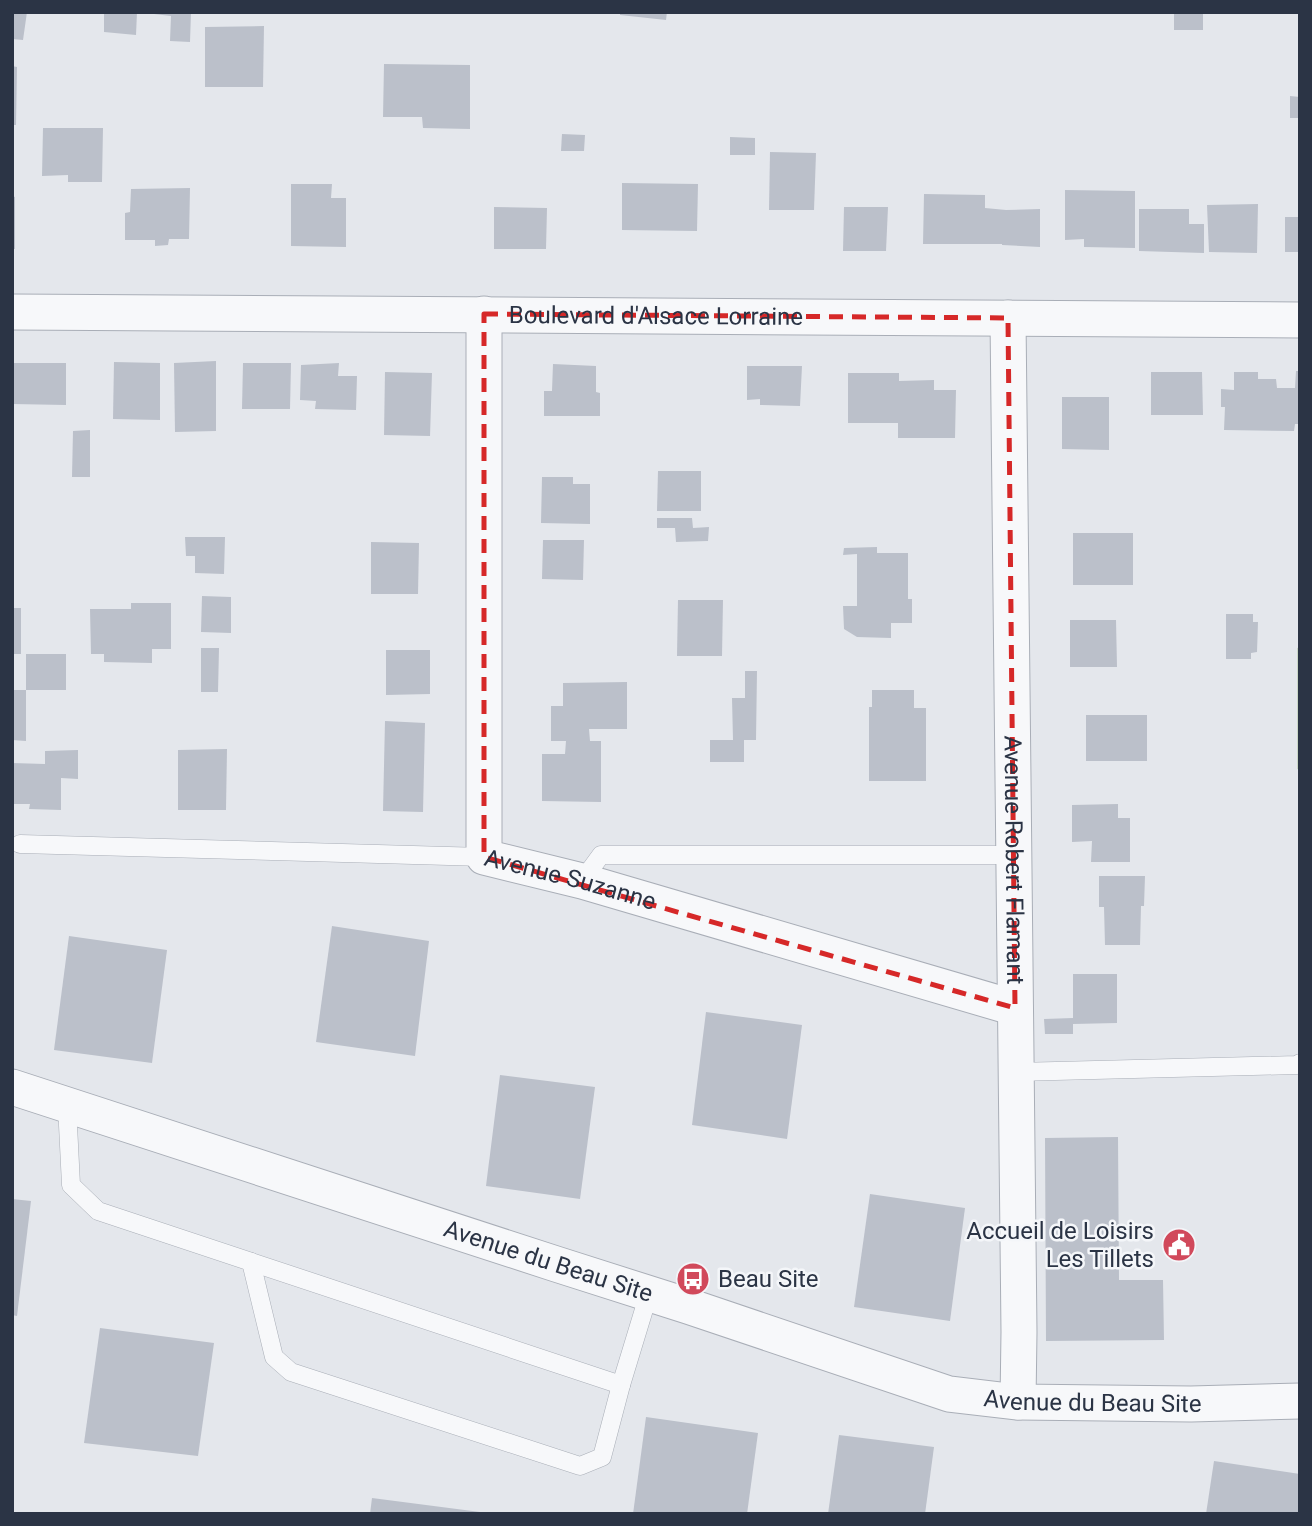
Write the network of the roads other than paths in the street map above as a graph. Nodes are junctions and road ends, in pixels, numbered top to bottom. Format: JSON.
{"nodes":[{"id":1,"x":12,"y":312,"type":"edge"},
{"id":2,"x":484,"y":314,"type":"junction"},
{"id":3,"x":1008,"y":318,"type":"junction"},
{"id":4,"x":1300,"y":320,"type":"edge"},
{"id":5,"x":20,"y":844,"type":"dead end"},
{"id":6,"x":1013,"y":855,"type":"junction"},
{"id":7,"x":484,"y":857,"type":"junction"},
{"id":8,"x":582,"y":881,"type":"junction"},
{"id":9,"x":1015,"y":1007,"type":"junction"},
{"id":10,"x":1300,"y":1063,"type":"edge"},
{"id":11,"x":1015,"y":1072,"type":"junction"},
{"id":12,"x":12,"y":1087,"type":"edge"},
{"id":13,"x":67,"y":1105,"type":"junction"},
{"id":14,"x":251,"y":1262,"type":"junction"},
{"id":15,"x":649,"y":1293,"type":"junction"},
{"id":16,"x":621,"y":1385,"type":"junction"},
{"id":17,"x":1300,"y":1401,"type":"edge"},
{"id":18,"x":1018,"y":1402,"type":"junction"}],
"edges":[{"from":1,"to":2,"type":"street","name":"Boulevard d'Alsace Lorraine"},
{"from":2,"to":3,"type":"street","name":"Boulevard d'Alsace Lorraine"},
{"from":2,"to":7,"type":"street","name":"Avenue Suzanne"},
{"from":3,"to":4,"type":"street","name":"Boulevard d'Alsace Lorraine"},
{"from":3,"to":6,"type":"street","name":"Avenue Robert Flamant"},
{"from":5,"to":7,"type":"lane"},
{"from":6,"to":8,"type":"lane"},
{"from":6,"to":9,"type":"street","name":"Avenue Robert Flamant"},
{"from":7,"to":8,"type":"street","name":"Avenue Suzanne"},
{"from":8,"to":9,"type":"street","name":"Avenue Suzanne"},
{"from":9,"to":11,"type":"street","name":"Avenue Robert Flamant"},
{"from":10,"to":11,"type":"lane"},
{"from":11,"to":18,"type":"street","name":"Avenue Robert Flamant"},
{"from":12,"to":13,"type":"street","name":"Avenue du Beau Site"},
{"from":13,"to":14,"type":"lane"},
{"from":13,"to":15,"type":"street","name":"Avenue du Beau Site"},
{"from":14,"to":16,"type":"lane"},
{"from":14,"to":16,"type":"lane"},
{"from":15,"to":16,"type":"lane"},
{"from":15,"to":18,"type":"street","name":"Avenue du Beau Site"},
{"from":17,"to":18,"type":"street","name":"Avenue du Beau Site"}]}
